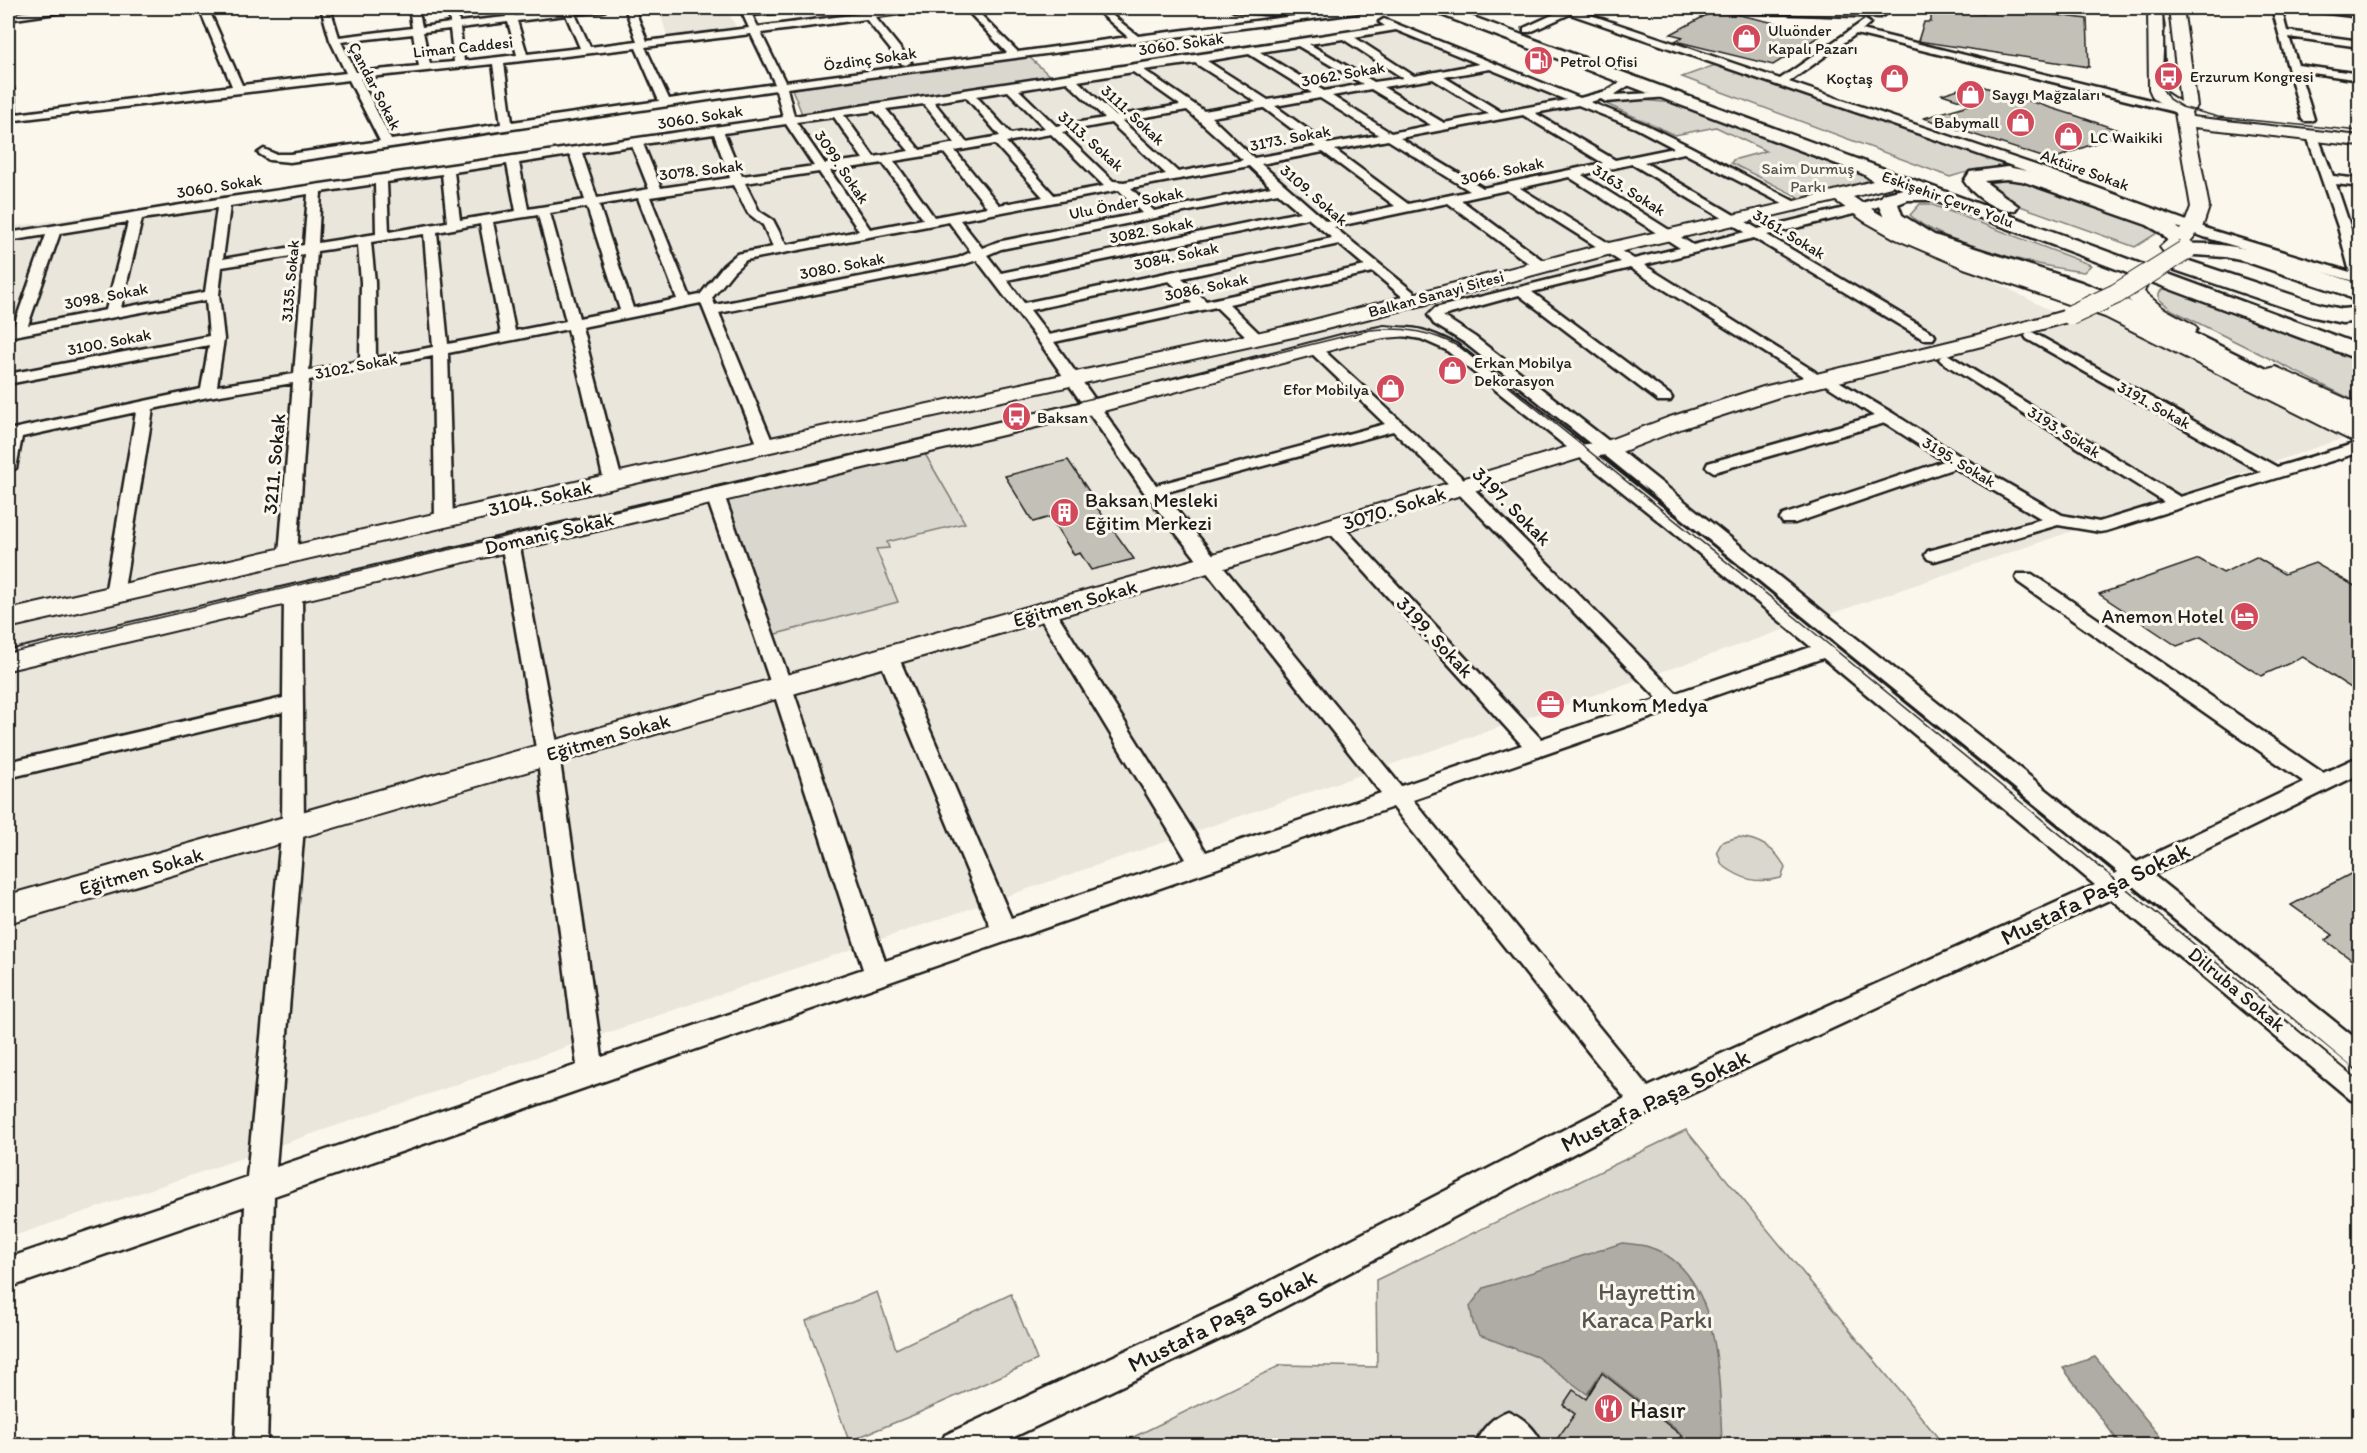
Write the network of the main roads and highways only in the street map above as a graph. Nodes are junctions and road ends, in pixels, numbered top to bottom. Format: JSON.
{"nodes":[{"id":1,"x":1436,"y":8,"type":"edge"},
{"id":2,"x":1465,"y":8,"type":"edge"},
{"id":3,"x":1960,"y":204,"type":"junction"},
{"id":4,"x":2008,"y":206,"type":"junction"},
{"id":5,"x":2126,"y":250,"type":"junction"},
{"id":6,"x":2128,"y":280,"type":"road end"},
{"id":7,"x":2360,"y":296,"type":"edge"},
{"id":8,"x":2360,"y":314,"type":"edge"},
{"id":9,"x":2360,"y":335,"type":"edge"},
{"id":10,"x":2360,"y":352,"type":"edge"},
{"id":11,"x":2360,"y":425,"type":"edge"}],
"edges":[{"from":1,"to":3,"type":"highway","name":"Eskişehir Çevre Yolu"},
{"from":2,"to":4,"type":"highway","name":"Eskişehir Çevre Yolu"},
{"from":3,"to":6,"type":"highway"},
{"from":3,"to":10,"type":"highway","name":"Eskişehir Çevre Yolu"},
{"from":3,"to":11,"type":"highway"},
{"from":4,"to":5,"type":"highway","name":"Eskişehir Çevre Yolu"},
{"from":4,"to":7,"type":"highway"},
{"from":5,"to":8,"type":"highway"},
{"from":5,"to":9,"type":"highway","name":"Eskişehir Çevre Yolu"}]}
